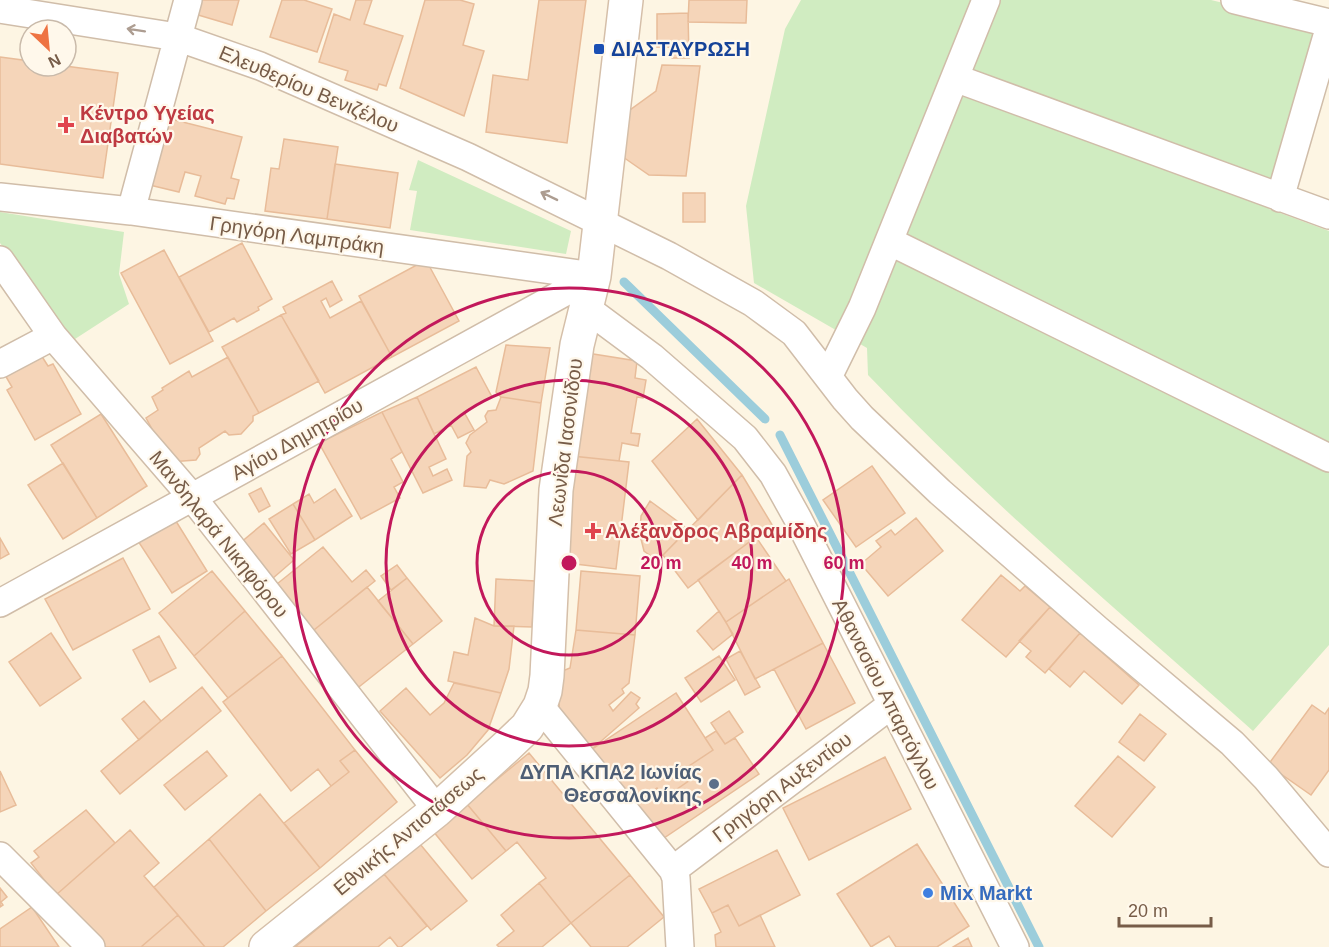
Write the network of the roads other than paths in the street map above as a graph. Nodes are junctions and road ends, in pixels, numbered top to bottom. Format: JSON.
{"nodes":[{"id":1,"x":188,"y":0,"type":"edge"},
{"id":2,"x":626,"y":0,"type":"edge"},
{"id":3,"x":986,"y":0,"type":"edge"},
{"id":4,"x":1235,"y":0,"type":"edge"},
{"id":5,"x":0,"y":9,"type":"edge"},
{"id":6,"x":1329,"y":23,"type":"edge"},
{"id":7,"x":1329,"y":29,"type":"edge"},
{"id":8,"x":177,"y":37,"type":"junction"},
{"id":9,"x":955,"y":78,"type":"junction"},
{"id":10,"x":0,"y":197,"type":"edge"},
{"id":11,"x":1280,"y":198,"type":"junction"},
{"id":12,"x":131,"y":211,"type":"junction"},
{"id":13,"x":1329,"y":215,"type":"edge"},
{"id":14,"x":602,"y":222,"type":"junction"},
{"id":15,"x":889,"y":241,"type":"junction"},
{"id":16,"x":0,"y":260,"type":"edge"},
{"id":17,"x":594,"y":276,"type":"junction"},
{"id":18,"x":586,"y":308,"type":"junction"},
{"id":19,"x":53,"y":336,"type":"junction"},
{"id":20,"x":0,"y":364,"type":"edge"},
{"id":21,"x":828,"y":377,"type":"junction"},
{"id":22,"x":1329,"y":459,"type":"edge"},
{"id":23,"x":192,"y":497,"type":"junction"},
{"id":24,"x":0,"y":603,"type":"edge"},
{"id":25,"x":540,"y":705,"type":"junction"},
{"id":26,"x":891,"y":705,"type":"junction"},
{"id":27,"x":437,"y":810,"type":"junction"},
{"id":28,"x":1329,"y":853,"type":"edge"},
{"id":29,"x":0,"y":856,"type":"edge"},
{"id":30,"x":673,"y":870,"type":"junction"},
{"id":31,"x":91,"y":947,"type":"edge"},
{"id":32,"x":266,"y":947,"type":"edge"},
{"id":33,"x":680,"y":947,"type":"edge"},
{"id":34,"x":1015,"y":947,"type":"edge"}],
"edges":[{"from":1,"to":8,"type":"street"},
{"from":2,"to":14,"type":"main road","name":"Λεωνίδα Ιασονίδου"},
{"from":3,"to":9,"type":"street"},
{"from":4,"to":6,"type":"street"},
{"from":8,"to":5,"type":"street","name":"Ελευθερίου Βενιζέλου","one_way":true},
{"from":7,"to":11,"type":"street"},
{"from":8,"to":12,"type":"street"},
{"from":14,"to":8,"type":"street","name":"Ελευθερίου Βενιζέλου","one_way":true},
{"from":9,"to":11,"type":"street"},
{"from":9,"to":15,"type":"street"},
{"from":10,"to":12,"type":"street","name":"Γρηγόρη Λαμπράκη"},
{"from":11,"to":13,"type":"street"},
{"from":12,"to":17,"type":"street","name":"Γρηγόρη Λαμπράκη"},
{"from":14,"to":17,"type":"main road","name":"Λεωνίδα Ιασονίδου"},
{"from":14,"to":21,"type":"street","name":"Ελευθερίου Βενιζέλου"},
{"from":15,"to":21,"type":"street"},
{"from":15,"to":22,"type":"street"},
{"from":16,"to":19,"type":"street","name":"Μανδηλαρά Νικηφόρου"},
{"from":17,"to":18,"type":"main road","name":"Λεωνίδα Ιασονίδου"},
{"from":17,"to":23,"type":"street","name":"Αγίου Δημητρίου"},
{"from":18,"to":25,"type":"main road","name":"Λεωνίδα Ιασονίδου"},
{"from":18,"to":26,"type":"street","name":"Αθανασίου Απαρτόγλου"},
{"from":19,"to":20,"type":"street"},
{"from":19,"to":23,"type":"street","name":"Μανδηλαρά Νικηφόρου"},
{"from":21,"to":28,"type":"street","name":"Ελευθερίου Βενιζέλου"},
{"from":23,"to":24,"type":"street","name":"Αγίου Δημητρίου"},
{"from":23,"to":27,"type":"street","name":"Μανδηλαρά Νικηφόρου"},
{"from":25,"to":27,"type":"main road","name":"Εθνικής Αντιστάσεως"},
{"from":25,"to":30,"type":"street"},
{"from":26,"to":30,"type":"street","name":"Γρηγόρη Αυξεντίου"},
{"from":26,"to":34,"type":"street","name":"Αθανασίου Απαρτόγλου"},
{"from":27,"to":32,"type":"main road","name":"Εθνικής Αντιστάσεως"},
{"from":29,"to":31,"type":"street"},
{"from":30,"to":33,"type":"street"}]}
